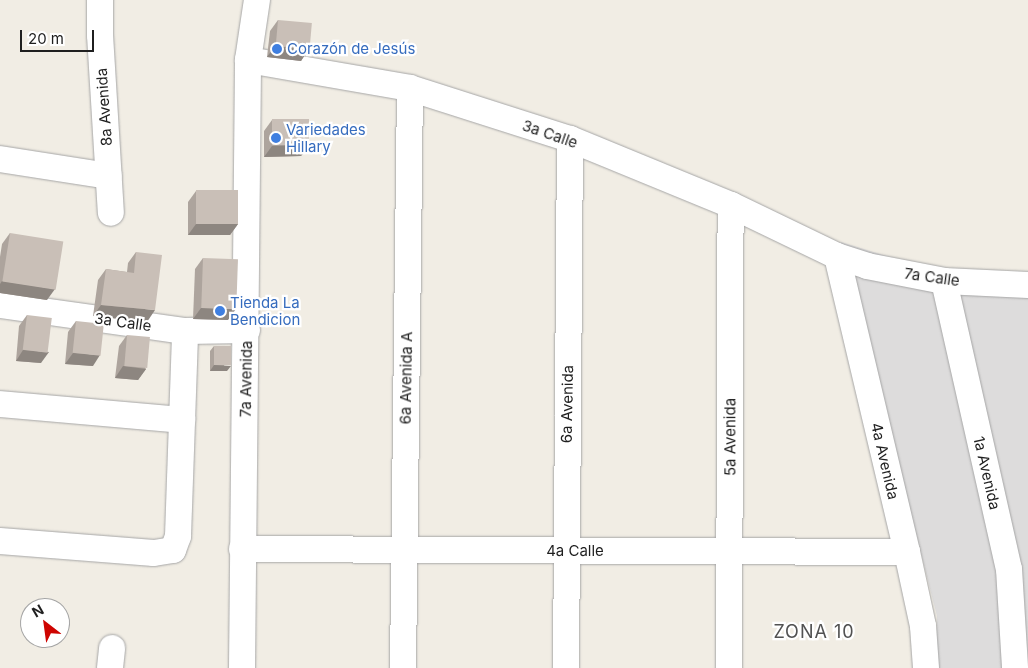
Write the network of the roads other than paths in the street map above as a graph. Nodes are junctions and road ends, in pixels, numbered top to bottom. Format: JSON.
{"nodes":[{"id":1,"x":100,"y":0,"type":"edge"},
{"id":2,"x":257,"y":0,"type":"edge"},
{"id":3,"x":248,"y":60,"type":"junction"},
{"id":4,"x":410,"y":88,"type":"junction"},
{"id":5,"x":570,"y":140,"type":"junction"},
{"id":6,"x":0,"y":159,"type":"edge"},
{"id":7,"x":109,"y":176,"type":"junction"},
{"id":8,"x":731,"y":205,"type":"junction"},
{"id":9,"x":111,"y":213,"type":"dead end"},
{"id":10,"x":837,"y":256,"type":"junction"},
{"id":11,"x":944,"y":281,"type":"junction"},
{"id":12,"x":1028,"y":285,"type":"edge"},
{"id":13,"x":0,"y":305,"type":"edge"},
{"id":14,"x":186,"y":330,"type":"junction"},
{"id":15,"x":247,"y":330,"type":"junction"},
{"id":16,"x":0,"y":404,"type":"edge"},
{"id":17,"x":182,"y":420,"type":"junction"},
{"id":18,"x":0,"y":541,"type":"edge"},
{"id":19,"x":242,"y":549,"type":"junction"},
{"id":20,"x":403,"y":550,"type":"junction"},
{"id":21,"x":566,"y":551,"type":"junction"},
{"id":22,"x":730,"y":552,"type":"junction"},
{"id":23,"x":907,"y":552,"type":"junction"},
{"id":24,"x":1019,"y":568,"type":"edge"},
{"id":25,"x":242,"y":668,"type":"edge"},
{"id":26,"x":403,"y":668,"type":"edge"},
{"id":27,"x":566,"y":668,"type":"edge"},
{"id":28,"x":729,"y":668,"type":"edge"},
{"id":29,"x":926,"y":668,"type":"edge"},
{"id":30,"x":1015,"y":668,"type":"edge"}],
"edges":[{"from":1,"to":7,"type":"street","name":"8a Avenida"},
{"from":2,"to":3,"type":"street","name":"7a Avenida"},
{"from":3,"to":4,"type":"street","name":"3a Calle"},
{"from":3,"to":15,"type":"street","name":"7a Avenida"},
{"from":4,"to":5,"type":"street","name":"3a Calle"},
{"from":4,"to":20,"type":"street","name":"6a Avenida A"},
{"from":5,"to":8,"type":"street","name":"3a Calle"},
{"from":5,"to":21,"type":"street","name":"6a Avenida"},
{"from":6,"to":7,"type":"street"},
{"from":7,"to":9,"type":"street","name":"8a Avenida"},
{"from":8,"to":10,"type":"street","name":"3a Calle"},
{"from":8,"to":22,"type":"street","name":"5a Avenida"},
{"from":10,"to":11,"type":"street","name":"7a Calle"},
{"from":10,"to":23,"type":"street","name":"4a Avenida"},
{"from":11,"to":12,"type":"street","name":"7a Calle"},
{"from":11,"to":24,"type":"street","name":"1a Avenida"},
{"from":13,"to":14,"type":"street","name":"3a Calle"},
{"from":14,"to":15,"type":"street","name":"3a Calle"},
{"from":14,"to":17,"type":"street"},
{"from":15,"to":19,"type":"street","name":"7a Avenida"},
{"from":16,"to":17,"type":"street"},
{"from":17,"to":18,"type":"street"},
{"from":19,"to":20,"type":"street","name":"4a Calle"},
{"from":19,"to":25,"type":"street","name":"7a Avenida"},
{"from":20,"to":21,"type":"street","name":"4a Calle"},
{"from":20,"to":26,"type":"street","name":"6a Avenida A"},
{"from":21,"to":22,"type":"street","name":"4a Calle"},
{"from":21,"to":27,"type":"street","name":"6a Avenida"},
{"from":22,"to":23,"type":"street","name":"4a Calle"},
{"from":22,"to":28,"type":"street","name":"5a Avenida"},
{"from":23,"to":29,"type":"street","name":"4a Avenida"},
{"from":24,"to":30,"type":"street","name":"1a Avenida"}]}
